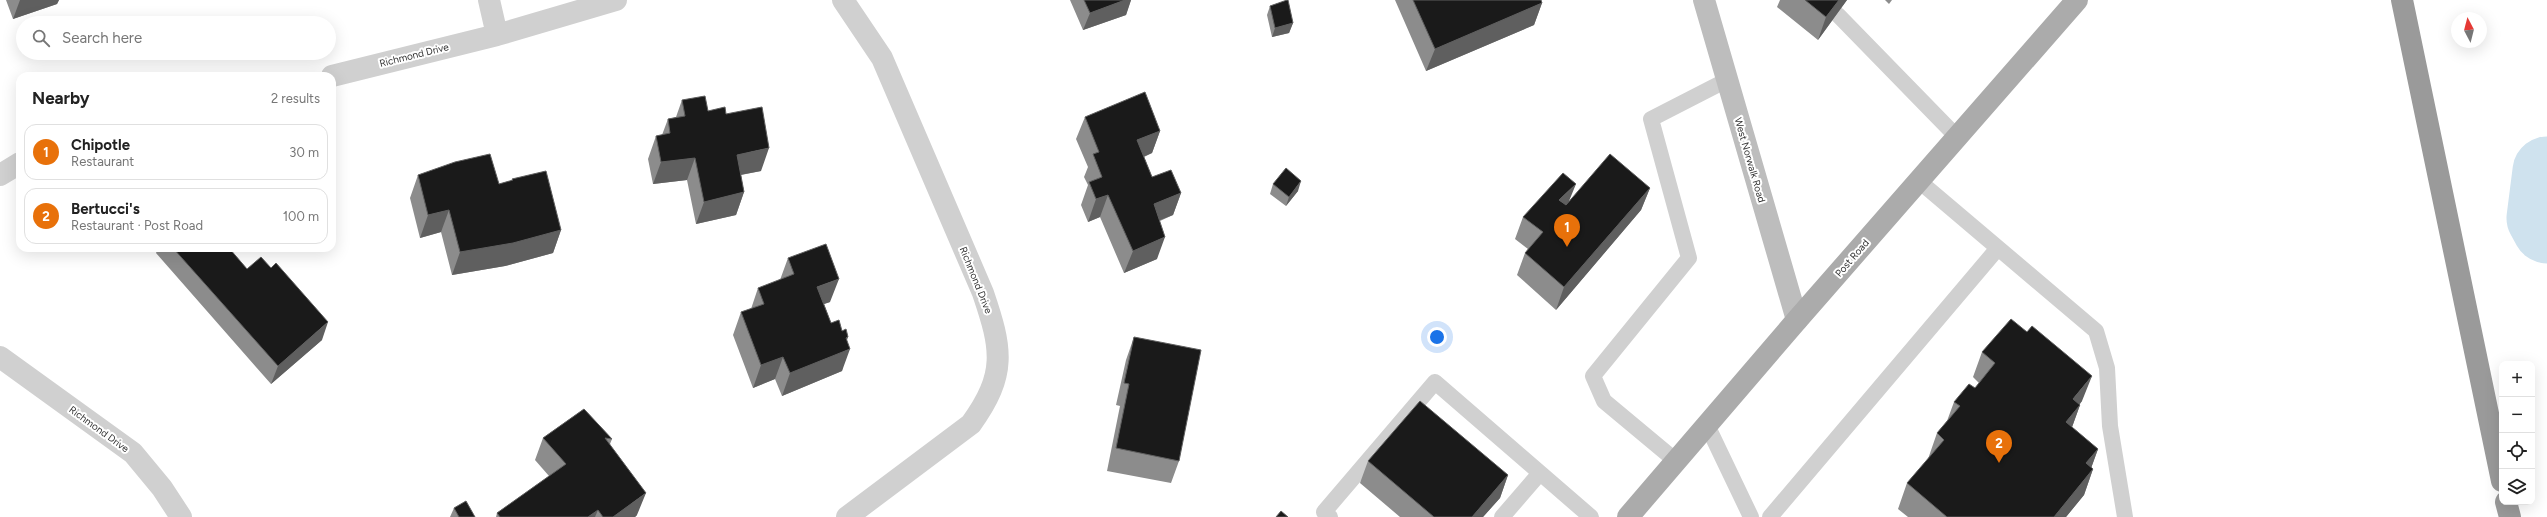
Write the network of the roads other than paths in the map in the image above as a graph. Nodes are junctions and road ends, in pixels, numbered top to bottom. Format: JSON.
{"nodes":[{"id":1,"x":489,"y":0,"type":"edge"},
{"id":2,"x":616,"y":0,"type":"edge"},
{"id":3,"x":843,"y":0,"type":"edge"},
{"id":4,"x":1704,"y":0,"type":"edge"},
{"id":5,"x":2077,"y":0,"type":"edge"},
{"id":6,"x":2403,"y":7,"type":"edge"},
{"id":7,"x":1838,"y":15,"type":"dead end"},
{"id":8,"x":497,"y":35,"type":"junction"},
{"id":9,"x":336,"y":75,"type":"edge"},
{"id":10,"x":1727,"y":80,"type":"junction"},
{"id":11,"x":1957,"y":138,"type":"junction"},
{"id":12,"x":16,"y":165,"type":"edge"},
{"id":13,"x":0,"y":175,"type":"edge"},
{"id":14,"x":1919,"y":181,"type":"junction"},
{"id":15,"x":1998,"y":248,"type":"junction"},
{"id":16,"x":1797,"y":320,"type":"junction"},
{"id":17,"x":0,"y":358,"type":"edge"},
{"id":18,"x":1707,"y":425,"type":"junction"},
{"id":19,"x":1676,"y":460,"type":"junction"},
{"id":20,"x":2499,"y":469,"type":"edge"},
{"id":21,"x":1540,"y":473,"type":"junction"},
{"id":22,"x":2507,"y":505,"type":"edge"},
{"id":23,"x":181,"y":517,"type":"edge"},
{"id":24,"x":847,"y":517,"type":"edge"},
{"id":25,"x":1330,"y":517,"type":"edge"},
{"id":26,"x":1502,"y":517,"type":"edge"},
{"id":27,"x":1591,"y":517,"type":"edge"},
{"id":28,"x":1628,"y":517,"type":"edge"},
{"id":29,"x":1751,"y":517,"type":"edge"},
{"id":30,"x":1770,"y":517,"type":"edge"},
{"id":31,"x":2125,"y":517,"type":"edge"},
{"id":32,"x":2510,"y":517,"type":"edge"}],
"edges":[{"from":1,"to":8,"type":"street"},
{"from":2,"to":8,"type":"street","name":"Richmond Drive"},
{"from":3,"to":24,"type":"street","name":"Richmond Drive"},
{"from":4,"to":10,"type":"main road","name":"West Norwalk Road"},
{"from":5,"to":11,"type":"main road","name":"Post Road"},
{"from":6,"to":20,"type":"highway"},
{"from":7,"to":11,"type":"lane"},
{"from":8,"to":9,"type":"street","name":"Richmond Drive"},
{"from":10,"to":16,"type":"main road","name":"West Norwalk Road"},
{"from":10,"to":19,"type":"lane"},
{"from":11,"to":14,"type":"main road","name":"Post Road"},
{"from":12,"to":13,"type":"street"},
{"from":14,"to":15,"type":"lane"},
{"from":14,"to":16,"type":"main road","name":"Post Road"},
{"from":15,"to":30,"type":"lane"},
{"from":15,"to":31,"type":"lane"},
{"from":16,"to":18,"type":"main road","name":"Post Road"},
{"from":17,"to":23,"type":"street","name":"Richmond Drive"},
{"from":18,"to":19,"type":"main road","name":"Post Road"},
{"from":18,"to":29,"type":"lane"},
{"from":19,"to":28,"type":"main road","name":"Post Road"},
{"from":21,"to":25,"type":"lane"},
{"from":21,"to":26,"type":"lane"},
{"from":21,"to":27,"type":"lane"},
{"from":22,"to":32,"type":"highway"}]}
